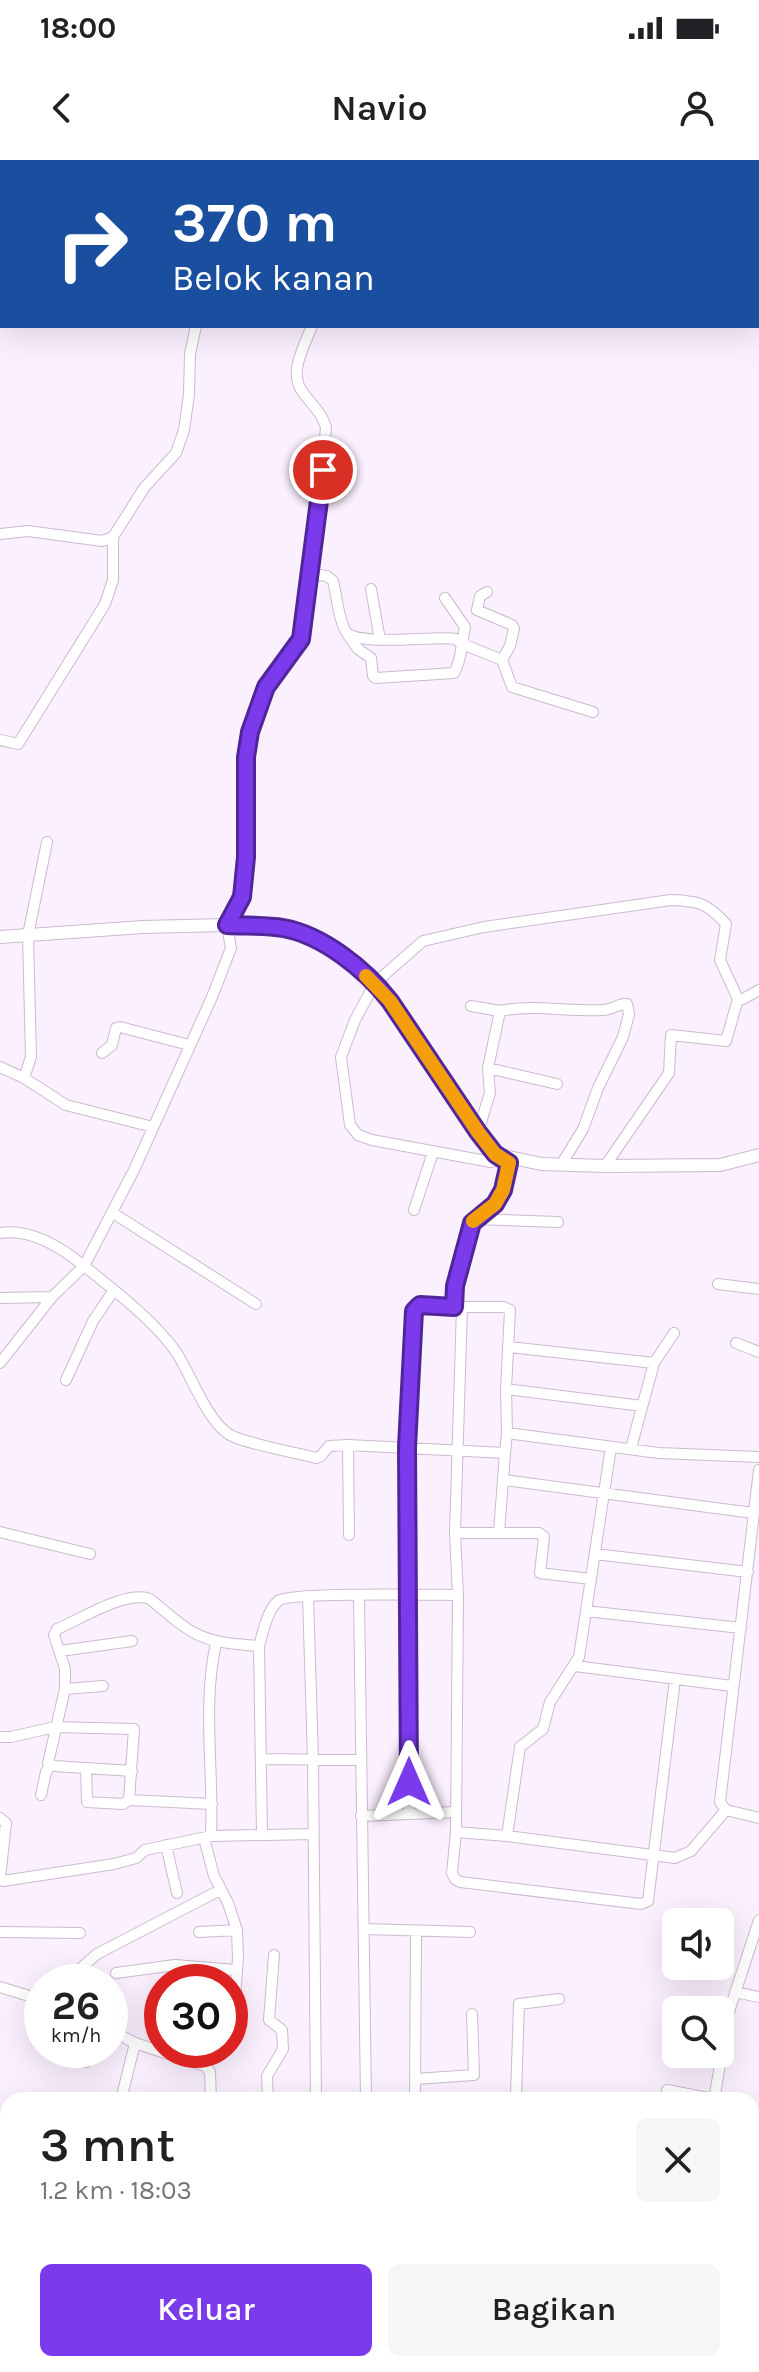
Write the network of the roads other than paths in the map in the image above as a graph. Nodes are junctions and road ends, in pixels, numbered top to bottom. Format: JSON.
{"nodes":[{"id":1,"x":196,"y":328,"type":"edge"},
{"id":2,"x":311,"y":328,"type":"edge"},
{"id":3,"x":0,"y":534,"type":"edge"},
{"id":4,"x":108,"y":539,"type":"junction"},
{"id":5,"x":311,"y":574,"type":"junction"},
{"id":6,"x":371,"y":589,"type":"dead end"},
{"id":7,"x":487,"y":592,"type":"dead end"},
{"id":8,"x":445,"y":598,"type":"dead end"},
{"id":9,"x":348,"y":635,"type":"junction"},
{"id":10,"x":380,"y":640,"type":"junction"},
{"id":11,"x":460,"y":643,"type":"junction"},
{"id":12,"x":502,"y":660,"type":"junction"},
{"id":13,"x":593,"y":712,"type":"dead end"},
{"id":14,"x":0,"y":740,"type":"edge"},
{"id":15,"x":47,"y":842,"type":"dead end"},
{"id":16,"x":227,"y":925,"type":"junction"},
{"id":17,"x":28,"y":935,"type":"junction"},
{"id":18,"x":0,"y":937,"type":"edge"},
{"id":19,"x":375,"y":983,"type":"junction"},
{"id":20,"x":759,"y":990,"type":"edge"},
{"id":21,"x":738,"y":999,"type":"junction"},
{"id":22,"x":471,"y":1006,"type":"dead end"},
{"id":23,"x":500,"y":1011,"type":"junction"},
{"id":24,"x":189,"y":1045,"type":"junction"},
{"id":25,"x":102,"y":1053,"type":"dead end"},
{"id":26,"x":0,"y":1067,"type":"edge"},
{"id":27,"x":488,"y":1068,"type":"junction"},
{"id":28,"x":24,"y":1078,"type":"junction"},
{"id":29,"x":557,"y":1084,"type":"dead end"},
{"id":30,"x":153,"y":1127,"type":"junction"},
{"id":31,"x":478,"y":1132,"type":"junction"},
{"id":32,"x":433,"y":1152,"type":"junction"},
{"id":33,"x":498,"y":1155,"type":"junction"},
{"id":34,"x":759,"y":1155,"type":"edge"},
{"id":35,"x":561,"y":1165,"type":"junction"},
{"id":36,"x":605,"y":1166,"type":"junction"},
{"id":37,"x":414,"y":1210,"type":"dead end"},
{"id":38,"x":113,"y":1213,"type":"junction"},
{"id":39,"x":475,"y":1219,"type":"junction"},
{"id":40,"x":558,"y":1222,"type":"dead end"},
{"id":41,"x":0,"y":1233,"type":"edge"},
{"id":42,"x":84,"y":1266,"type":"junction"},
{"id":43,"x":718,"y":1284,"type":"dead end"},
{"id":44,"x":759,"y":1289,"type":"edge"},
{"id":45,"x":114,"y":1290,"type":"junction"},
{"id":46,"x":52,"y":1297,"type":"junction"},
{"id":47,"x":0,"y":1298,"type":"edge"},
{"id":48,"x":256,"y":1304,"type":"dead end"},
{"id":49,"x":458,"y":1307,"type":"junction"},
{"id":50,"x":674,"y":1333,"type":"dead end"},
{"id":51,"x":736,"y":1343,"type":"dead end"},
{"id":52,"x":509,"y":1347,"type":"junction"},
{"id":53,"x":759,"y":1352,"type":"edge"},
{"id":54,"x":0,"y":1363,"type":"edge"},
{"id":55,"x":654,"y":1363,"type":"junction"},
{"id":56,"x":66,"y":1380,"type":"dead end"},
{"id":57,"x":506,"y":1389,"type":"junction"},
{"id":58,"x":642,"y":1406,"type":"junction"},
{"id":59,"x":507,"y":1433,"type":"junction"},
{"id":60,"x":348,"y":1445,"type":"junction"},
{"id":61,"x":407,"y":1447,"type":"junction"},
{"id":62,"x":611,"y":1447,"type":"junction"},
{"id":63,"x":631,"y":1448,"type":"junction"},
{"id":64,"x":457,"y":1450,"type":"junction"},
{"id":65,"x":505,"y":1453,"type":"junction"},
{"id":66,"x":759,"y":1457,"type":"edge"},
{"id":67,"x":759,"y":1470,"type":"edge"},
{"id":68,"x":504,"y":1480,"type":"junction"},
{"id":69,"x":604,"y":1495,"type":"junction"},
{"id":70,"x":755,"y":1505,"type":"edge"},
{"id":71,"x":0,"y":1532,"type":"edge"},
{"id":72,"x":499,"y":1532,"type":"junction"},
{"id":73,"x":455,"y":1533,"type":"junction"},
{"id":74,"x":349,"y":1535,"type":"dead end"},
{"id":75,"x":90,"y":1554,"type":"dead end"},
{"id":76,"x":595,"y":1554,"type":"junction"},
{"id":77,"x":748,"y":1572,"type":"junction"},
{"id":78,"x":591,"y":1579,"type":"junction"},
{"id":79,"x":408,"y":1595,"type":"junction"},
{"id":80,"x":458,"y":1595,"type":"junction"},
{"id":81,"x":308,"y":1596,"type":"junction"},
{"id":82,"x":359,"y":1596,"type":"junction"},
{"id":83,"x":586,"y":1611,"type":"junction"},
{"id":84,"x":741,"y":1628,"type":"junction"},
{"id":85,"x":132,"y":1641,"type":"dead end"},
{"id":86,"x":216,"y":1643,"type":"junction"},
{"id":87,"x":259,"y":1646,"type":"junction"},
{"id":88,"x":60,"y":1651,"type":"junction"},
{"id":89,"x":575,"y":1666,"type":"junction"},
{"id":90,"x":675,"y":1679,"type":"junction"},
{"id":91,"x":103,"y":1686,"type":"dead end"},
{"id":92,"x":732,"y":1686,"type":"junction"},
{"id":93,"x":65,"y":1689,"type":"junction"},
{"id":94,"x":55,"y":1727,"type":"junction"},
{"id":95,"x":0,"y":1737,"type":"edge"},
{"id":96,"x":261,"y":1759,"type":"junction"},
{"id":97,"x":313,"y":1760,"type":"junction"},
{"id":98,"x":360,"y":1760,"type":"junction"},
{"id":99,"x":50,"y":1765,"type":"junction"},
{"id":100,"x":86,"y":1768,"type":"junction"},
{"id":101,"x":132,"y":1771,"type":"junction"},
{"id":102,"x":41,"y":1795,"type":"dead end"},
{"id":103,"x":129,"y":1800,"type":"junction"},
{"id":104,"x":212,"y":1804,"type":"junction"},
{"id":105,"x":726,"y":1810,"type":"junction"},
{"id":106,"x":456,"y":1812,"type":"junction"},
{"id":107,"x":409,"y":1813,"type":"junction"},
{"id":108,"x":361,"y":1816,"type":"junction"},
{"id":109,"x":0,"y":1818,"type":"edge"},
{"id":110,"x":759,"y":1818,"type":"edge"},
{"id":111,"x":456,"y":1832,"type":"junction"},
{"id":112,"x":313,"y":1834,"type":"junction"},
{"id":113,"x":262,"y":1835,"type":"junction"},
{"id":114,"x":507,"y":1836,"type":"junction"},
{"id":115,"x":207,"y":1837,"type":"junction"},
{"id":116,"x":166,"y":1845,"type":"junction"},
{"id":117,"x":654,"y":1853,"type":"junction"},
{"id":118,"x":0,"y":1867,"type":"edge"},
{"id":119,"x":220,"y":1890,"type":"junction"},
{"id":120,"x":177,"y":1893,"type":"dead end"},
{"id":121,"x":759,"y":1920,"type":"edge"},
{"id":122,"x":364,"y":1929,"type":"junction"},
{"id":123,"x":237,"y":1930,"type":"junction"},
{"id":124,"x":416,"y":1931,"type":"junction"},
{"id":125,"x":0,"y":1932,"type":"edge"},
{"id":126,"x":199,"y":1932,"type":"dead end"},
{"id":127,"x":470,"y":1932,"type":"dead end"},
{"id":128,"x":80,"y":1933,"type":"dead end"},
{"id":129,"x":274,"y":1955,"type":"dead end"},
{"id":130,"x":86,"y":1964,"type":"edge"},
{"id":131,"x":236,"y":1964,"type":"edge"},
{"id":132,"x":0,"y":1987,"type":"edge"},
{"id":133,"x":735,"y":1992,"type":"junction"},
{"id":134,"x":24,"y":1994,"type":"edge"},
{"id":135,"x":734,"y":1996,"type":"edge"},
{"id":136,"x":759,"y":1997,"type":"edge"},
{"id":137,"x":559,"y":1999,"type":"dead end"},
{"id":138,"x":472,"y":2014,"type":"dead end"},
{"id":139,"x":128,"y":2039,"type":"edge"},
{"id":140,"x":135,"y":2043,"type":"junction"},
{"id":141,"x":719,"y":2068,"type":"edge"},
{"id":142,"x":415,"y":2079,"type":"junction"},
{"id":143,"x":667,"y":2090,"type":"dead end"},
{"id":144,"x":123,"y":2092,"type":"edge"},
{"id":145,"x":211,"y":2092,"type":"edge"},
{"id":146,"x":268,"y":2092,"type":"edge"},
{"id":147,"x":316,"y":2092,"type":"edge"},
{"id":148,"x":366,"y":2092,"type":"edge"},
{"id":149,"x":415,"y":2092,"type":"edge"},
{"id":150,"x":516,"y":2092,"type":"edge"},
{"id":151,"x":677,"y":2092,"type":"edge"},
{"id":152,"x":715,"y":2092,"type":"edge"}],
"edges":[{"from":1,"to":4,"type":"street"},
{"from":2,"to":5,"type":"street"},
{"from":3,"to":4,"type":"street"},
{"from":4,"to":14,"type":"street"},
{"from":5,"to":9,"type":"street"},
{"from":5,"to":16,"type":"street"},
{"from":6,"to":10,"type":"street"},
{"from":7,"to":12,"type":"street"},
{"from":8,"to":11,"type":"street"},
{"from":9,"to":10,"type":"street"},
{"from":9,"to":11,"type":"street"},
{"from":10,"to":11,"type":"street"},
{"from":11,"to":12,"type":"street"},
{"from":12,"to":13,"type":"street"},
{"from":15,"to":17,"type":"street"},
{"from":16,"to":17,"type":"street"},
{"from":16,"to":19,"type":"street"},
{"from":16,"to":24,"type":"street"},
{"from":17,"to":18,"type":"street"},
{"from":17,"to":28,"type":"street"},
{"from":19,"to":21,"type":"street"},
{"from":19,"to":31,"type":"street"},
{"from":19,"to":32,"type":"street"},
{"from":20,"to":21,"type":"street"},
{"from":21,"to":36,"type":"street"},
{"from":22,"to":23,"type":"street"},
{"from":23,"to":27,"type":"street"},
{"from":23,"to":35,"type":"street"},
{"from":24,"to":25,"type":"street"},
{"from":24,"to":30,"type":"street"},
{"from":26,"to":28,"type":"street"},
{"from":27,"to":29,"type":"street"},
{"from":27,"to":31,"type":"street"},
{"from":28,"to":30,"type":"street"},
{"from":30,"to":38,"type":"street"},
{"from":31,"to":33,"type":"street"},
{"from":32,"to":33,"type":"street"},
{"from":32,"to":37,"type":"street"},
{"from":33,"to":35,"type":"street"},
{"from":33,"to":39,"type":"street"},
{"from":34,"to":36,"type":"street"},
{"from":35,"to":36,"type":"street"},
{"from":38,"to":42,"type":"street"},
{"from":38,"to":48,"type":"street"},
{"from":39,"to":40,"type":"street"},
{"from":39,"to":49,"type":"street"},
{"from":41,"to":42,"type":"street"},
{"from":42,"to":45,"type":"street"},
{"from":42,"to":46,"type":"street"},
{"from":43,"to":44,"type":"street"},
{"from":45,"to":56,"type":"street"},
{"from":45,"to":60,"type":"street"},
{"from":46,"to":47,"type":"street"},
{"from":46,"to":54,"type":"street"},
{"from":49,"to":52,"type":"street"},
{"from":49,"to":61,"type":"street"},
{"from":49,"to":64,"type":"street"},
{"from":50,"to":55,"type":"street"},
{"from":51,"to":53,"type":"street"},
{"from":52,"to":55,"type":"street"},
{"from":52,"to":57,"type":"street"},
{"from":55,"to":58,"type":"street"},
{"from":57,"to":58,"type":"street"},
{"from":57,"to":59,"type":"street"},
{"from":58,"to":63,"type":"street"},
{"from":59,"to":62,"type":"street"},
{"from":59,"to":65,"type":"street"},
{"from":60,"to":61,"type":"street"},
{"from":60,"to":74,"type":"street"},
{"from":61,"to":64,"type":"street"},
{"from":61,"to":79,"type":"street"},
{"from":62,"to":63,"type":"street"},
{"from":62,"to":69,"type":"street"},
{"from":63,"to":66,"type":"street"},
{"from":64,"to":65,"type":"street"},
{"from":64,"to":73,"type":"street"},
{"from":65,"to":68,"type":"street"},
{"from":67,"to":70,"type":"street"},
{"from":68,"to":69,"type":"street"},
{"from":68,"to":72,"type":"street"},
{"from":69,"to":70,"type":"street"},
{"from":69,"to":76,"type":"street"},
{"from":70,"to":77,"type":"street"},
{"from":71,"to":75,"type":"street"},
{"from":72,"to":73,"type":"street"},
{"from":72,"to":78,"type":"street"},
{"from":73,"to":80,"type":"street"},
{"from":76,"to":77,"type":"street"},
{"from":76,"to":78,"type":"street"},
{"from":77,"to":84,"type":"street"},
{"from":78,"to":83,"type":"street"},
{"from":79,"to":80,"type":"street"},
{"from":79,"to":82,"type":"street"},
{"from":79,"to":107,"type":"street"},
{"from":80,"to":106,"type":"street"},
{"from":81,"to":82,"type":"street"},
{"from":81,"to":87,"type":"street"},
{"from":81,"to":97,"type":"street"},
{"from":82,"to":98,"type":"street"},
{"from":83,"to":84,"type":"street"},
{"from":83,"to":89,"type":"street"},
{"from":84,"to":92,"type":"street"},
{"from":85,"to":88,"type":"street"},
{"from":86,"to":87,"type":"street"},
{"from":86,"to":88,"type":"street"},
{"from":86,"to":104,"type":"street"},
{"from":87,"to":96,"type":"street"},
{"from":88,"to":93,"type":"street"},
{"from":89,"to":90,"type":"street"},
{"from":89,"to":114,"type":"street"},
{"from":90,"to":92,"type":"street"},
{"from":90,"to":117,"type":"street"},
{"from":91,"to":93,"type":"street"},
{"from":92,"to":105,"type":"street"},
{"from":93,"to":94,"type":"street"},
{"from":94,"to":95,"type":"street"},
{"from":94,"to":99,"type":"street"},
{"from":94,"to":101,"type":"street"},
{"from":96,"to":97,"type":"street"},
{"from":96,"to":113,"type":"street"},
{"from":97,"to":98,"type":"street"},
{"from":97,"to":112,"type":"street"},
{"from":98,"to":108,"type":"street"},
{"from":99,"to":100,"type":"street"},
{"from":99,"to":102,"type":"street"},
{"from":100,"to":101,"type":"street"},
{"from":100,"to":103,"type":"street"},
{"from":101,"to":103,"type":"street"},
{"from":103,"to":104,"type":"street"},
{"from":104,"to":115,"type":"street"},
{"from":105,"to":110,"type":"street"},
{"from":105,"to":117,"type":"street"},
{"from":106,"to":107,"type":"street"},
{"from":106,"to":111,"type":"street"},
{"from":107,"to":108,"type":"street"},
{"from":108,"to":122,"type":"street"},
{"from":109,"to":118,"type":"street"},
{"from":111,"to":114,"type":"street"},
{"from":111,"to":117,"type":"street"},
{"from":112,"to":113,"type":"street"},
{"from":112,"to":147,"type":"street"},
{"from":113,"to":115,"type":"street"},
{"from":114,"to":117,"type":"street"},
{"from":115,"to":116,"type":"street"},
{"from":115,"to":119,"type":"street"},
{"from":116,"to":118,"type":"street"},
{"from":116,"to":120,"type":"street"},
{"from":119,"to":123,"type":"street"},
{"from":119,"to":130,"type":"street"},
{"from":121,"to":133,"type":"street"},
{"from":122,"to":124,"type":"street"},
{"from":122,"to":148,"type":"street"},
{"from":123,"to":126,"type":"street"},
{"from":123,"to":131,"type":"street"},
{"from":124,"to":127,"type":"street"},
{"from":124,"to":142,"type":"street"},
{"from":125,"to":128,"type":"street"},
{"from":129,"to":146,"type":"street"},
{"from":132,"to":134,"type":"street"},
{"from":133,"to":135,"type":"street"},
{"from":133,"to":136,"type":"street"},
{"from":137,"to":150,"type":"street"},
{"from":138,"to":142,"type":"street"},
{"from":139,"to":140,"type":"street"},
{"from":140,"to":144,"type":"street"},
{"from":140,"to":145,"type":"street"},
{"from":141,"to":152,"type":"street"},
{"from":142,"to":149,"type":"street"},
{"from":143,"to":151,"type":"street"}]}
